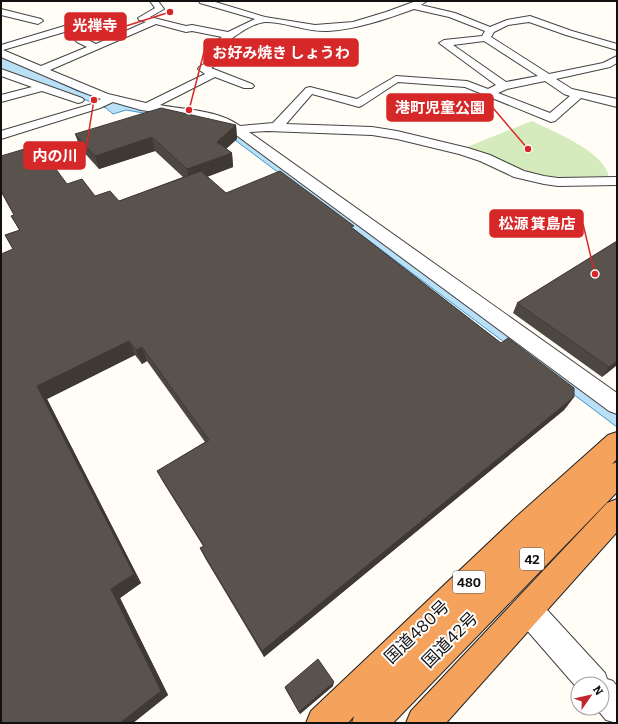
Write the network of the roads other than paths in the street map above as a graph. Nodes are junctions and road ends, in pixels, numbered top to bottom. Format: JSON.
{"nodes":[{"id":1,"x":154,"y":1,"type":"edge"},
{"id":2,"x":203,"y":1,"type":"edge"},
{"id":3,"x":424,"y":1,"type":"edge"},
{"id":4,"x":413,"y":6,"type":"junction"},
{"id":5,"x":1,"y":12,"type":"edge"},
{"id":6,"x":263,"y":19,"type":"junction"},
{"id":7,"x":38,"y":21,"type":"dead end"},
{"id":8,"x":153,"y":22,"type":"junction"},
{"id":9,"x":488,"y":34,"type":"junction"},
{"id":10,"x":228,"y":36,"type":"junction"},
{"id":11,"x":96,"y":47,"type":"junction"},
{"id":12,"x":617,"y":47,"type":"edge"},
{"id":13,"x":1,"y":48,"type":"edge"},
{"id":14,"x":1,"y":53,"type":"edge"},
{"id":15,"x":617,"y":59,"type":"edge"},
{"id":16,"x":606,"y":65,"type":"junction"},
{"id":17,"x":617,"y":68,"type":"edge"},
{"id":18,"x":41,"y":70,"type":"junction"},
{"id":19,"x":1,"y":72,"type":"edge"},
{"id":20,"x":215,"y":73,"type":"junction"},
{"id":21,"x":549,"y":78,"type":"junction"},
{"id":22,"x":248,"y":86,"type":"dead end"},
{"id":23,"x":504,"y":86,"type":"junction"},
{"id":24,"x":44,"y":87,"type":"junction"},
{"id":25,"x":488,"y":94,"type":"junction"},
{"id":26,"x":576,"y":95,"type":"junction"},
{"id":27,"x":1,"y":99,"type":"edge"},
{"id":28,"x":111,"y":99,"type":"junction"},
{"id":29,"x":617,"y":103,"type":"edge"},
{"id":30,"x":96,"y":106,"type":"junction"},
{"id":31,"x":148,"y":107,"type":"junction"},
{"id":32,"x":277,"y":127,"type":"junction"},
{"id":33,"x":240,"y":130,"type":"junction"},
{"id":34,"x":1,"y":134,"type":"edge"},
{"id":35,"x":617,"y":181,"type":"edge"},
{"id":36,"x":617,"y":405,"type":"edge"},
{"id":37,"x":617,"y":443,"type":"edge"},
{"id":38,"x":617,"y":474,"type":"edge"},
{"id":39,"x":617,"y":512,"type":"edge"},
{"id":40,"x":528,"y":610,"type":"junction"},
{"id":41,"x":587,"y":676,"type":"edge"},
{"id":42,"x":610,"y":701,"type":"edge"},
{"id":43,"x":617,"y":709,"type":"edge"},
{"id":44,"x":323,"y":723,"type":"edge"},
{"id":45,"x":369,"y":723,"type":"edge"},
{"id":46,"x":423,"y":723,"type":"edge"}],
"edges":[{"from":1,"to":8,"type":"street"},
{"from":2,"to":6,"type":"street"},
{"from":3,"to":4,"type":"street"},
{"from":4,"to":6,"type":"street"},
{"from":4,"to":9,"type":"street"},
{"from":5,"to":7,"type":"street"},
{"from":6,"to":10,"type":"street"},
{"from":8,"to":10,"type":"street"},
{"from":8,"to":11,"type":"street"},
{"from":9,"to":12,"type":"street"},
{"from":9,"to":21,"type":"street"},
{"from":9,"to":23,"type":"street"},
{"from":10,"to":20,"type":"street"},
{"from":11,"to":13,"type":"street"},
{"from":11,"to":18,"type":"street"},
{"from":14,"to":18,"type":"street"},
{"from":15,"to":16,"type":"street"},
{"from":16,"to":17,"type":"street"},
{"from":16,"to":21,"type":"street"},
{"from":18,"to":28,"type":"street"},
{"from":19,"to":24,"type":"street"},
{"from":20,"to":22,"type":"street"},
{"from":20,"to":31,"type":"street"},
{"from":21,"to":23,"type":"street"},
{"from":21,"to":26,"type":"street"},
{"from":23,"to":25,"type":"street"},
{"from":24,"to":27,"type":"street"},
{"from":24,"to":30,"type":"street"},
{"from":25,"to":26,"type":"street"},
{"from":25,"to":32,"type":"street"},
{"from":26,"to":29,"type":"street"},
{"from":28,"to":30,"type":"street"},
{"from":28,"to":31,"type":"street"},
{"from":30,"to":34,"type":"street"},
{"from":31,"to":33,"type":"street"},
{"from":32,"to":33,"type":"street"},
{"from":32,"to":35,"type":"street"},
{"from":33,"to":36,"type":"street"},
{"from":37,"to":44,"type":"highway","name":"国道480号","number":"480"},
{"from":38,"to":45,"type":"highway","name":"国道42号","number":"42"},
{"from":39,"to":40,"type":"highway"},
{"from":40,"to":41,"type":"street"},
{"from":40,"to":46,"type":"highway"},
{"from":42,"to":43,"type":"street"}]}
